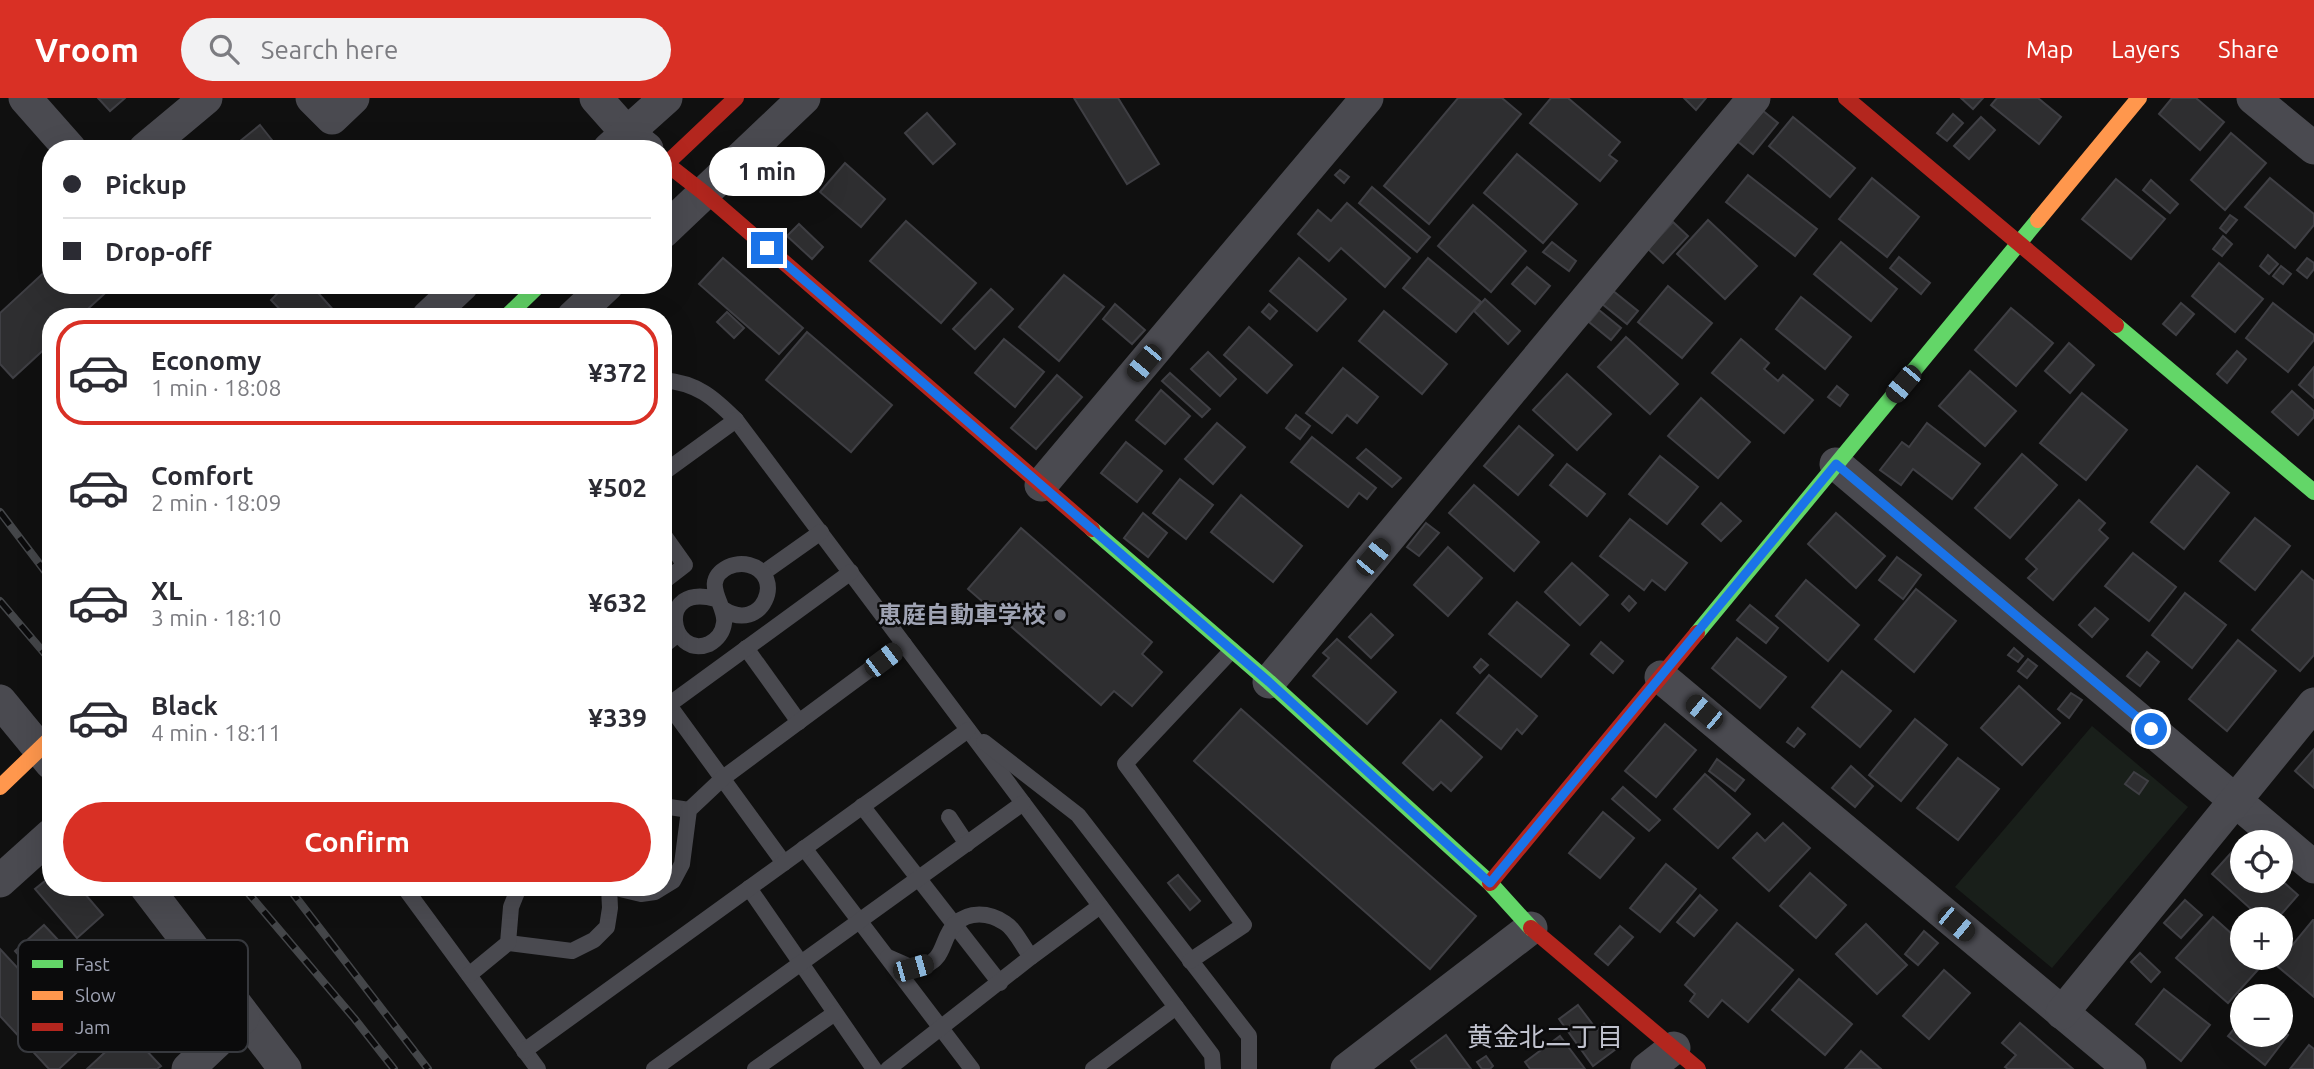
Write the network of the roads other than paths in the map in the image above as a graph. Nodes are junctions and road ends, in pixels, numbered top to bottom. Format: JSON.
{"nodes":[{"id":1,"x":25,"y":98,"type":"edge"},
{"id":2,"x":206,"y":98,"type":"edge"},
{"id":3,"x":312,"y":98,"type":"edge"},
{"id":4,"x":353,"y":98,"type":"edge"},
{"id":5,"x":596,"y":98,"type":"edge"},
{"id":6,"x":666,"y":98,"type":"edge"},
{"id":7,"x":736,"y":98,"type":"edge"},
{"id":8,"x":804,"y":98,"type":"edge"},
{"id":9,"x":1367,"y":98,"type":"edge"},
{"id":10,"x":1754,"y":98,"type":"edge"},
{"id":11,"x":1846,"y":98,"type":"edge"},
{"id":12,"x":2139,"y":98,"type":"edge"},
{"id":13,"x":2253,"y":98,"type":"edge"},
{"id":14,"x":63,"y":140,"type":"edge"},
{"id":15,"x":156,"y":140,"type":"edge"},
{"id":16,"x":626,"y":140,"type":"edge"},
{"id":17,"x":631,"y":140,"type":"edge"},
{"id":18,"x":2314,"y":148,"type":"edge"},
{"id":19,"x":672,"y":158,"type":"edge"},
{"id":20,"x":672,"y":168,"type":"edge"},
{"id":21,"x":704,"y":193,"type":"junction"},
{"id":22,"x":672,"y":223,"type":"edge"},
{"id":23,"x":2019,"y":243,"type":"junction"},
{"id":24,"x":452,"y":294,"type":"edge"},
{"id":25,"x":530,"y":294,"type":"edge"},
{"id":26,"x":597,"y":294,"type":"edge"},
{"id":27,"x":438,"y":308,"type":"edge"},
{"id":28,"x":515,"y":308,"type":"edge"},
{"id":29,"x":583,"y":308,"type":"edge"},
{"id":30,"x":672,"y":381,"type":"edge"},
{"id":31,"x":736,"y":420,"type":"junction"},
{"id":32,"x":1836,"y":464,"type":"junction"},
{"id":33,"x":672,"y":466,"type":"edge"},
{"id":34,"x":1041,"y":485,"type":"junction"},
{"id":35,"x":2314,"y":492,"type":"edge"},
{"id":36,"x":821,"y":532,"type":"junction"},
{"id":37,"x":672,"y":547,"type":"edge"},
{"id":38,"x":851,"y":572,"type":"junction"},
{"id":39,"x":763,"y":573,"type":"junction"},
{"id":40,"x":672,"y":575,"type":"edge"},
{"id":41,"x":720,"y":604,"type":"junction"},
{"id":42,"x":678,"y":634,"type":"junction"},
{"id":43,"x":672,"y":639,"type":"edge"},
{"id":44,"x":904,"y":644,"type":"junction"},
{"id":45,"x":746,"y":648,"type":"junction"},
{"id":46,"x":1232,"y":650,"type":"junction"},
{"id":47,"x":1661,"y":677,"type":"junction"},
{"id":48,"x":1269,"y":682,"type":"junction"},
{"id":49,"x":672,"y":698,"type":"edge"},
{"id":50,"x":0,"y":702,"type":"edge"},
{"id":51,"x":2314,"y":704,"type":"edge"},
{"id":52,"x":672,"y":712,"type":"edge"},
{"id":53,"x":799,"y":722,"type":"junction"},
{"id":54,"x":968,"y":730,"type":"junction"},
{"id":55,"x":42,"y":747,"type":"edge"},
{"id":56,"x":42,"y":753,"type":"edge"},
{"id":57,"x":723,"y":778,"type":"junction"},
{"id":58,"x":0,"y":787,"type":"edge"},
{"id":59,"x":2235,"y":800,"type":"junction"},
{"id":60,"x":1023,"y":803,"type":"junction"},
{"id":61,"x":862,"y":806,"type":"junction"},
{"id":62,"x":672,"y":807,"type":"edge"},
{"id":63,"x":689,"y":810,"type":"junction"},
{"id":64,"x":949,"y":817,"type":"dead end"},
{"id":65,"x":42,"y":843,"type":"edge"},
{"id":66,"x":967,"y":844,"type":"junction"},
{"id":67,"x":804,"y":848,"type":"junction"},
{"id":68,"x":784,"y":863,"type":"junction"},
{"id":69,"x":2314,"y":867,"type":"edge"},
{"id":70,"x":919,"y":878,"type":"junction"},
{"id":71,"x":0,"y":881,"type":"edge"},
{"id":72,"x":672,"y":882,"type":"edge"},
{"id":73,"x":1490,"y":883,"type":"junction"},
{"id":74,"x":749,"y":888,"type":"junction"},
{"id":75,"x":153,"y":896,"type":"edge"},
{"id":76,"x":417,"y":896,"type":"edge"},
{"id":77,"x":515,"y":896,"type":"edge"},
{"id":78,"x":610,"y":896,"type":"edge"},
{"id":79,"x":1100,"y":906,"type":"junction"},
{"id":80,"x":859,"y":921,"type":"junction"},
{"id":81,"x":954,"y":925,"type":"junction"},
{"id":82,"x":1531,"y":928,"type":"junction"},
{"id":83,"x":186,"y":940,"type":"edge"},
{"id":84,"x":508,"y":943,"type":"junction"},
{"id":85,"x":886,"y":956,"type":"junction"},
{"id":86,"x":1031,"y":957,"type":"junction"},
{"id":87,"x":1190,"y":961,"type":"junction"},
{"id":88,"x":800,"y":963,"type":"junction"},
{"id":89,"x":469,"y":975,"type":"junction"},
{"id":90,"x":1000,"y":983,"type":"junction"},
{"id":91,"x":1176,"y":1007,"type":"junction"},
{"id":92,"x":835,"y":1013,"type":"junction"},
{"id":93,"x":2062,"y":1013,"type":"junction"},
{"id":94,"x":248,"y":1023,"type":"edge"},
{"id":95,"x":941,"y":1028,"type":"junction"},
{"id":96,"x":524,"y":1051,"type":"junction"},
{"id":97,"x":206,"y":1052,"type":"edge"},
{"id":98,"x":1686,"y":1059,"type":"edge"},
{"id":99,"x":188,"y":1069,"type":"edge"},
{"id":100,"x":285,"y":1069,"type":"edge"},
{"id":101,"x":538,"y":1069,"type":"edge"},
{"id":102,"x":654,"y":1069,"type":"edge"},
{"id":103,"x":755,"y":1069,"type":"edge"},
{"id":104,"x":873,"y":1069,"type":"edge"},
{"id":105,"x":888,"y":1069,"type":"edge"},
{"id":106,"x":972,"y":1069,"type":"edge"},
{"id":107,"x":1093,"y":1069,"type":"edge"},
{"id":108,"x":1213,"y":1069,"type":"edge"},
{"id":109,"x":1249,"y":1069,"type":"edge"},
{"id":110,"x":1347,"y":1069,"type":"edge"},
{"id":111,"x":1647,"y":1069,"type":"edge"},
{"id":112,"x":2130,"y":1069,"type":"edge"}],
"edges":[{"from":1,"to":14,"type":"street"},
{"from":2,"to":15,"type":"street"},
{"from":3,"to":4,"type":"street"},
{"from":5,"to":16,"type":"street"},
{"from":6,"to":17,"type":"street"},
{"from":7,"to":19,"type":"street","bridge":true},
{"from":8,"to":21,"type":"street"},
{"from":9,"to":34,"type":"street"},
{"from":10,"to":48,"type":"street"},
{"from":11,"to":23,"type":"street"},
{"from":12,"to":23,"type":"street"},
{"from":13,"to":18,"type":"street"},
{"from":20,"to":21,"type":"street"},
{"from":21,"to":22,"type":"street"},
{"from":21,"to":34,"type":"street"},
{"from":23,"to":32,"type":"street"},
{"from":23,"to":35,"type":"street"},
{"from":24,"to":27,"type":"street"},
{"from":25,"to":28,"type":"street"},
{"from":26,"to":29,"type":"street"},
{"from":30,"to":31,"type":"lane"},
{"from":31,"to":33,"type":"lane"},
{"from":31,"to":36,"type":"lane"},
{"from":32,"to":47,"type":"street"},
{"from":32,"to":59,"type":"street"},
{"from":34,"to":46,"type":"street"},
{"from":36,"to":38,"type":"lane"},
{"from":36,"to":39,"type":"lane"},
{"from":37,"to":40,"type":"lane"},
{"from":38,"to":44,"type":"lane"},
{"from":38,"to":45,"type":"lane"},
{"from":39,"to":41,"type":"lane"},
{"from":39,"to":41,"type":"lane"},
{"from":41,"to":42,"type":"lane"},
{"from":41,"to":42,"type":"lane"},
{"from":42,"to":43,"type":"lane"},
{"from":44,"to":53,"type":"lane"},
{"from":44,"to":54,"type":"lane"},
{"from":45,"to":49,"type":"lane"},
{"from":45,"to":53,"type":"lane"},
{"from":46,"to":48,"type":"street"},
{"from":46,"to":87,"type":"lane"},
{"from":47,"to":73,"type":"street"},
{"from":47,"to":93,"type":"street"},
{"from":48,"to":73,"type":"street"},
{"from":50,"to":56,"type":"street"},
{"from":51,"to":59,"type":"street"},
{"from":52,"to":57,"type":"lane"},
{"from":53,"to":57,"type":"lane"},
{"from":54,"to":60,"type":"lane"},
{"from":54,"to":61,"type":"lane"},
{"from":54,"to":87,"type":"lane"},
{"from":55,"to":58,"type":"street","bridge":true},
{"from":57,"to":63,"type":"lane"},
{"from":57,"to":68,"type":"lane"},
{"from":59,"to":69,"type":"street"},
{"from":59,"to":93,"type":"street"},
{"from":60,"to":66,"type":"lane"},
{"from":60,"to":79,"type":"lane"},
{"from":61,"to":67,"type":"lane"},
{"from":61,"to":70,"type":"lane"},
{"from":62,"to":63,"type":"lane"},
{"from":63,"to":72,"type":"lane"},
{"from":64,"to":66,"type":"lane"},
{"from":65,"to":71,"type":"street"},
{"from":66,"to":70,"type":"lane"},
{"from":67,"to":68,"type":"lane"},
{"from":67,"to":80,"type":"lane"},
{"from":68,"to":74,"type":"lane"},
{"from":70,"to":80,"type":"lane"},
{"from":70,"to":81,"type":"lane"},
{"from":73,"to":82,"type":"street"},
{"from":74,"to":88,"type":"lane"},
{"from":74,"to":96,"type":"lane"},
{"from":75,"to":83,"type":"street"},
{"from":76,"to":89,"type":"lane"},
{"from":77,"to":84,"type":"lane"},
{"from":78,"to":84,"type":"lane"},
{"from":79,"to":86,"type":"lane"},
{"from":79,"to":91,"type":"lane"},
{"from":80,"to":85,"type":"lane"},
{"from":80,"to":88,"type":"lane"},
{"from":81,"to":85,"type":"lane"},
{"from":81,"to":86,"type":"lane"},
{"from":81,"to":90,"type":"lane"},
{"from":82,"to":98,"type":"street"},
{"from":82,"to":110,"type":"street"},
{"from":84,"to":89,"type":"lane"},
{"from":85,"to":95,"type":"lane"},
{"from":86,"to":90,"type":"lane"},
{"from":87,"to":109,"type":"lane"},
{"from":88,"to":92,"type":"lane"},
{"from":88,"to":102,"type":"lane"},
{"from":89,"to":96,"type":"lane"},
{"from":90,"to":95,"type":"lane"},
{"from":91,"to":107,"type":"lane"},
{"from":91,"to":108,"type":"lane"},
{"from":92,"to":103,"type":"lane"},
{"from":92,"to":104,"type":"lane"},
{"from":93,"to":112,"type":"street"},
{"from":94,"to":100,"type":"street"},
{"from":95,"to":105,"type":"lane"},
{"from":95,"to":106,"type":"lane"},
{"from":96,"to":101,"type":"lane"},
{"from":97,"to":99,"type":"street"},
{"from":98,"to":111,"type":"street"}]}
